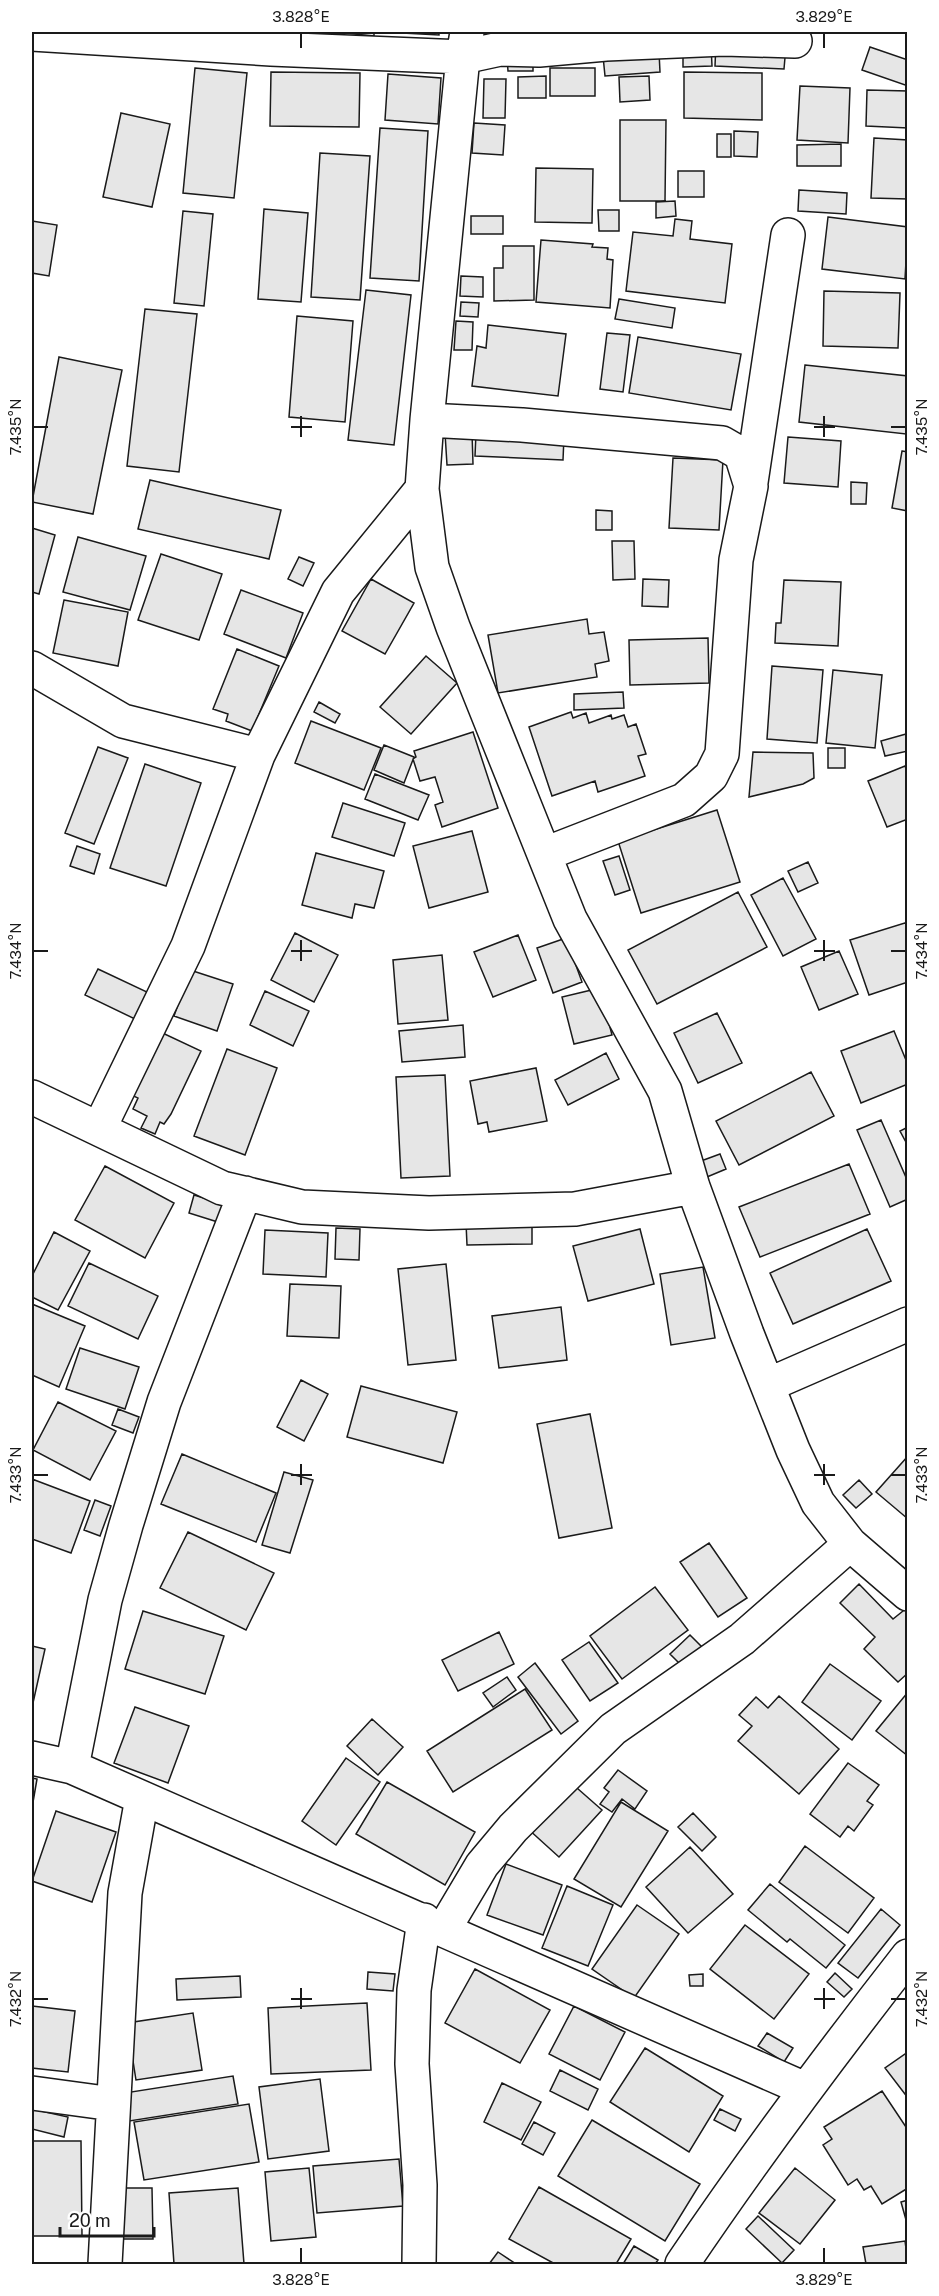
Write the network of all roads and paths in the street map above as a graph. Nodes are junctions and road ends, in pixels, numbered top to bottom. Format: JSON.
{"nodes":[{"id":1,"x":32,"y":34,"type":"edge"},
{"id":2,"x":795,"y":41,"type":"dead end"},
{"id":3,"x":465,"y":44,"type":"edge"},
{"id":4,"x":788,"y":235,"type":"dead end"},
{"id":5,"x":427,"y":420,"type":"junction"},
{"id":6,"x":751,"y":486,"type":"junction"},
{"id":7,"x":422,"y":489,"type":"junction"},
{"id":8,"x":32,"y":668,"type":"edge"},
{"id":9,"x":258,"y":755,"type":"junction"},
{"id":10,"x":545,"y":854,"type":"junction"},
{"id":11,"x":32,"y":1098,"type":"edge"},
{"id":12,"x":99,"y":1130,"type":"junction"},
{"id":13,"x":693,"y":1187,"type":"junction"},
{"id":14,"x":245,"y":1193,"type":"junction"},
{"id":15,"x":908,"y":1324,"type":"edge"},
{"id":16,"x":768,"y":1385,"type":"junction"},
{"id":17,"x":850,"y":1544,"type":"junction"},
{"id":18,"x":908,"y":1594,"type":"edge"},
{"id":19,"x":32,"y":1758,"type":"edge"},
{"id":20,"x":72,"y":1767,"type":"junction"},
{"id":21,"x":142,"y":1798,"type":"junction"},
{"id":22,"x":434,"y":1924,"type":"junction"},
{"id":23,"x":908,"y":1956,"type":"edge"},
{"id":24,"x":805,"y":2089,"type":"junction"},
{"id":25,"x":32,"y":2093,"type":"edge"},
{"id":26,"x":113,"y":2104,"type":"junction"},
{"id":27,"x":105,"y":2265,"type":"edge"},
{"id":28,"x":419,"y":2265,"type":"edge"},
{"id":29,"x":681,"y":2265,"type":"edge"}],
"edges":[{"from":1,"to":3,"type":"street"},
{"from":2,"to":3,"type":"street"},
{"from":3,"to":5,"type":"street"},
{"from":4,"to":6,"type":"street"},
{"from":5,"to":6,"type":"street"},
{"from":5,"to":7,"type":"street"},
{"from":6,"to":10,"type":"street"},
{"from":7,"to":9,"type":"street"},
{"from":7,"to":10,"type":"street"},
{"from":8,"to":9,"type":"street"},
{"from":9,"to":12,"type":"street"},
{"from":10,"to":13,"type":"street"},
{"from":11,"to":12,"type":"street"},
{"from":12,"to":14,"type":"street"},
{"from":13,"to":14,"type":"street"},
{"from":13,"to":16,"type":"street"},
{"from":14,"to":20,"type":"street"},
{"from":15,"to":16,"type":"street"},
{"from":16,"to":17,"type":"street"},
{"from":17,"to":18,"type":"street"},
{"from":17,"to":22,"type":"street"},
{"from":19,"to":20,"type":"street"},
{"from":20,"to":21,"type":"street"},
{"from":21,"to":22,"type":"street"},
{"from":21,"to":26,"type":"street"},
{"from":22,"to":24,"type":"street"},
{"from":22,"to":28,"type":"street"},
{"from":23,"to":24,"type":"street"},
{"from":24,"to":29,"type":"street"},
{"from":25,"to":26,"type":"street"},
{"from":26,"to":27,"type":"street"}]}
